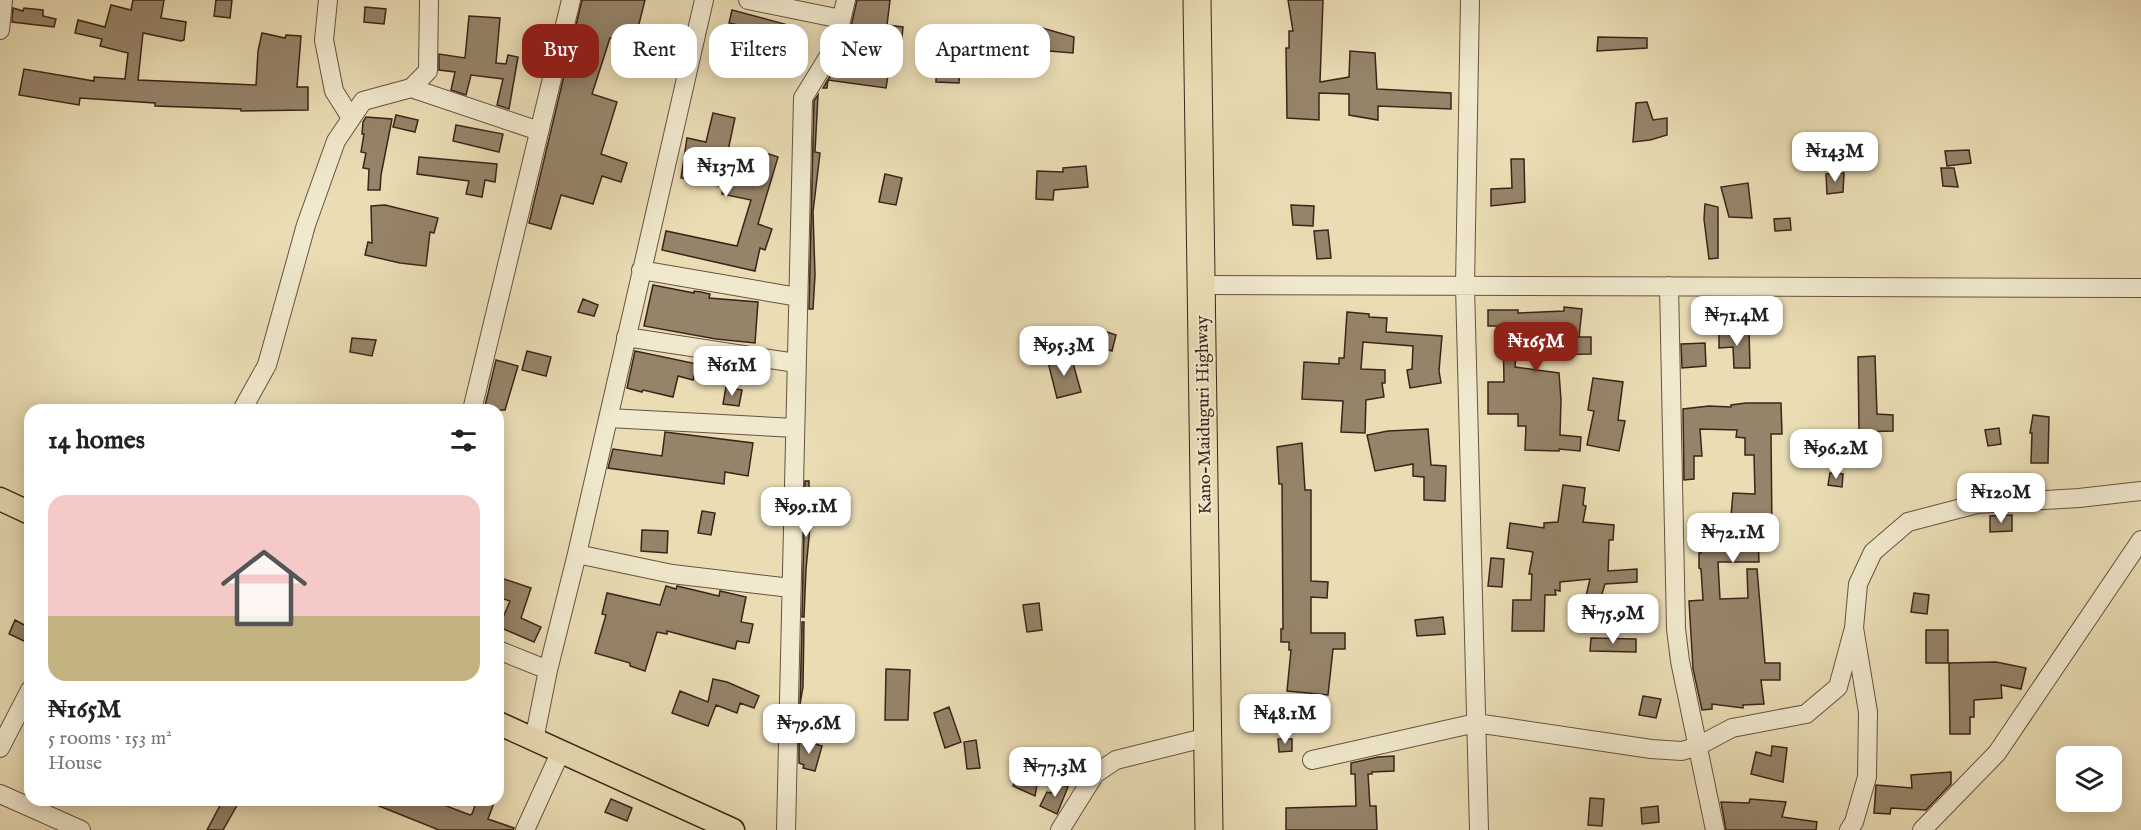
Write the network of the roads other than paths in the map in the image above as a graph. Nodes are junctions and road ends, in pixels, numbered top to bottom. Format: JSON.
{"nodes":[{"id":1,"x":3,"y":0,"type":"edge"},
{"id":2,"x":328,"y":0,"type":"edge"},
{"id":3,"x":429,"y":0,"type":"edge"},
{"id":4,"x":571,"y":0,"type":"edge"},
{"id":5,"x":704,"y":0,"type":"edge"},
{"id":6,"x":748,"y":0,"type":"edge"},
{"id":7,"x":846,"y":0,"type":"edge"},
{"id":8,"x":1197,"y":0,"type":"edge"},
{"id":9,"x":1470,"y":0,"type":"edge"},
{"id":10,"x":841,"y":19,"type":"junction"},
{"id":11,"x":0,"y":30,"type":"edge"},
{"id":12,"x":411,"y":88,"type":"junction"},
{"id":13,"x":351,"y":118,"type":"junction"},
{"id":14,"x":539,"y":132,"type":"junction"},
{"id":15,"x":642,"y":270,"type":"junction"},
{"id":16,"x":1201,"y":285,"type":"junction"},
{"id":17,"x":1465,"y":286,"type":"junction"},
{"id":18,"x":1669,"y":286,"type":"junction"},
{"id":19,"x":2141,"y":288,"type":"edge"},
{"id":20,"x":798,"y":297,"type":"junction"},
{"id":21,"x":626,"y":337,"type":"junction"},
{"id":22,"x":796,"y":363,"type":"junction"},
{"id":23,"x":245,"y":404,"type":"edge"},
{"id":24,"x":473,"y":404,"type":"edge"},
{"id":25,"x":608,"y":418,"type":"junction"},
{"id":26,"x":795,"y":428,"type":"junction"},
{"id":27,"x":2141,"y":491,"type":"edge"},
{"id":28,"x":0,"y":499,"type":"edge"},
{"id":29,"x":24,"y":510,"type":"edge"},
{"id":30,"x":2141,"y":540,"type":"edge"},
{"id":31,"x":577,"y":554,"type":"junction"},
{"id":32,"x":791,"y":588,"type":"junction"},
{"id":33,"x":1854,"y":628,"type":"junction"},
{"id":34,"x":504,"y":652,"type":"edge"},
{"id":35,"x":548,"y":670,"type":"junction"},
{"id":36,"x":24,"y":702,"type":"edge"},
{"id":37,"x":1476,"y":723,"type":"junction"},
{"id":38,"x":504,"y":726,"type":"edge"},
{"id":39,"x":1208,"y":737,"type":"junction"},
{"id":40,"x":534,"y":740,"type":"junction"},
{"id":41,"x":1698,"y":746,"type":"junction"},
{"id":42,"x":0,"y":748,"type":"edge"},
{"id":43,"x":561,"y":751,"type":"junction"},
{"id":44,"x":1312,"y":760,"type":"dead end"},
{"id":45,"x":0,"y":794,"type":"edge"},
{"id":46,"x":24,"y":805,"type":"edge"},
{"id":47,"x":27,"y":806,"type":"edge"},
{"id":48,"x":721,"y":828,"type":"edge"},
{"id":49,"x":81,"y":830,"type":"edge"},
{"id":50,"x":525,"y":830,"type":"edge"},
{"id":51,"x":786,"y":830,"type":"edge"},
{"id":52,"x":1060,"y":830,"type":"edge"},
{"id":53,"x":1209,"y":830,"type":"edge"},
{"id":54,"x":1479,"y":830,"type":"edge"},
{"id":55,"x":1715,"y":830,"type":"edge"},
{"id":56,"x":1849,"y":830,"type":"edge"},
{"id":57,"x":1922,"y":830,"type":"edge"}],
"edges":[{"from":1,"to":11,"type":"street"},
{"from":2,"to":13,"type":"street"},
{"from":3,"to":12,"type":"street"},
{"from":4,"to":14,"type":"street"},
{"from":5,"to":15,"type":"street"},
{"from":6,"to":10,"type":"street"},
{"from":7,"to":10,"type":"street"},
{"from":8,"to":16,"type":"highway","name":"Kano-Maiduguri Highway"},
{"from":9,"to":17,"type":"street"},
{"from":10,"to":20,"type":"street"},
{"from":12,"to":13,"type":"street"},
{"from":12,"to":14,"type":"street"},
{"from":13,"to":23,"type":"street"},
{"from":14,"to":24,"type":"street"},
{"from":15,"to":20,"type":"street"},
{"from":15,"to":21,"type":"street"},
{"from":16,"to":17,"type":"street"},
{"from":16,"to":39,"type":"highway","name":"Kano-Maiduguri Highway"},
{"from":17,"to":18,"type":"street"},
{"from":17,"to":37,"type":"street"},
{"from":18,"to":19,"type":"street"},
{"from":18,"to":41,"type":"street"},
{"from":20,"to":22,"type":"street"},
{"from":21,"to":22,"type":"street"},
{"from":21,"to":25,"type":"street"},
{"from":22,"to":26,"type":"street"},
{"from":25,"to":26,"type":"street"},
{"from":25,"to":31,"type":"street"},
{"from":26,"to":32,"type":"street"},
{"from":27,"to":33,"type":"street"},
{"from":28,"to":29,"type":"main road"},
{"from":30,"to":57,"type":"street"},
{"from":31,"to":32,"type":"street"},
{"from":31,"to":35,"type":"street"},
{"from":32,"to":51,"type":"street"},
{"from":33,"to":41,"type":"street"},
{"from":33,"to":56,"type":"street"},
{"from":34,"to":35,"type":"street"},
{"from":35,"to":40,"type":"street"},
{"from":36,"to":42,"type":"street"},
{"from":37,"to":41,"type":"street"},
{"from":37,"to":44,"type":"street"},
{"from":37,"to":54,"type":"street"},
{"from":38,"to":40,"type":"main road"},
{"from":39,"to":52,"type":"street"},
{"from":39,"to":53,"type":"highway","name":"Kano-Maiduguri Highway"},
{"from":40,"to":43,"type":"main road"},
{"from":41,"to":55,"type":"street"},
{"from":43,"to":48,"type":"main road"},
{"from":43,"to":50,"type":"street"},
{"from":45,"to":46,"type":"street"},
{"from":47,"to":49,"type":"street"}]}
